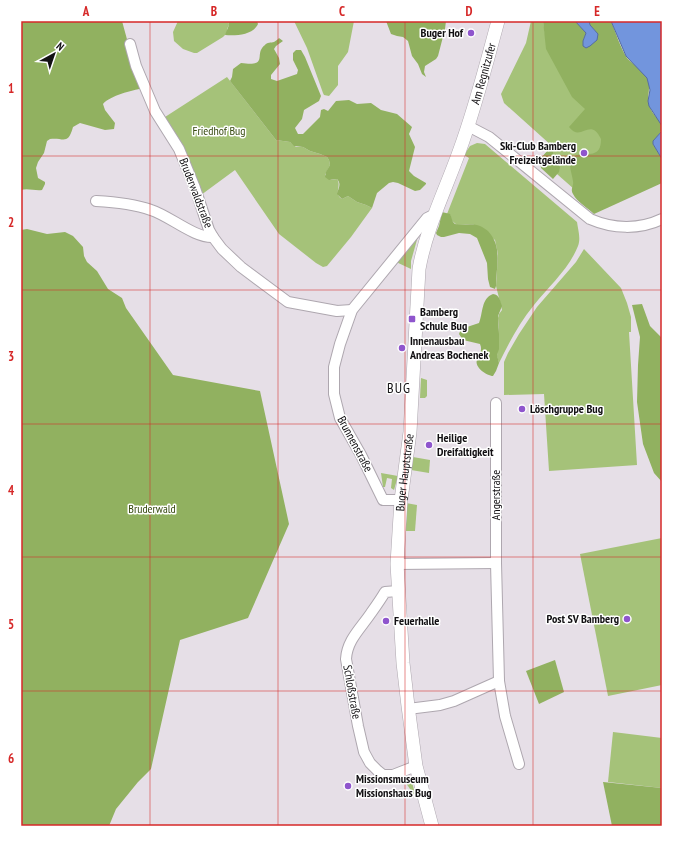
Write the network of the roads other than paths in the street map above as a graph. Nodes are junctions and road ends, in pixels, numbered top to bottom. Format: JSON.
{"nodes":[{"id":1,"x":498,"y":21,"type":"edge"},
{"id":2,"x":130,"y":44,"type":"dead end"},
{"id":3,"x":468,"y":126,"type":"junction"},
{"id":4,"x":96,"y":201,"type":"dead end"},
{"id":5,"x":435,"y":214,"type":"junction"},
{"id":6,"x":662,"y":219,"type":"edge"},
{"id":7,"x":213,"y":237,"type":"junction"},
{"id":8,"x":352,"y":310,"type":"junction"},
{"id":9,"x":496,"y":403,"type":"dead end"},
{"id":10,"x":401,"y":500,"type":"junction"},
{"id":11,"x":496,"y":563,"type":"junction"},
{"id":12,"x":397,"y":564,"type":"junction"},
{"id":13,"x":398,"y":591,"type":"junction"},
{"id":14,"x":499,"y":680,"type":"junction"},
{"id":15,"x":408,"y":709,"type":"junction"},
{"id":16,"x":520,"y":764,"type":"dead end"},
{"id":17,"x":416,"y":766,"type":"junction"},
{"id":18,"x":432,"y":826,"type":"edge"}],
"edges":[{"from":1,"to":3,"type":"street","name":"Am Regnitzufer"},
{"from":2,"to":7,"type":"street","name":"Bruderwaldstraße"},
{"from":3,"to":5,"type":"street","name":"Buger Hauptstraße"},
{"from":3,"to":6,"type":"street"},
{"from":4,"to":7,"type":"street"},
{"from":5,"to":8,"type":"street"},
{"from":5,"to":10,"type":"street","name":"Buger Hauptstraße"},
{"from":7,"to":8,"type":"street","name":"Bruderwaldstraße"},
{"from":8,"to":10,"type":"street","name":"Brunnenstraße"},
{"from":9,"to":11,"type":"street","name":"Angerstraße"},
{"from":10,"to":12,"type":"street","name":"Buger Hauptstraße"},
{"from":11,"to":12,"type":"street"},
{"from":11,"to":14,"type":"street","name":"Angerstraße"},
{"from":12,"to":13,"type":"street","name":"Buger Hauptstraße"},
{"from":13,"to":15,"type":"street","name":"Buger Hauptstraße"},
{"from":13,"to":17,"type":"street","name":"Schloßstraße"},
{"from":14,"to":15,"type":"street"},
{"from":14,"to":16,"type":"street","name":"Angerstraße"},
{"from":15,"to":17,"type":"street","name":"Buger Hauptstraße"},
{"from":17,"to":18,"type":"street","name":"Buger Hauptstraße"}]}
